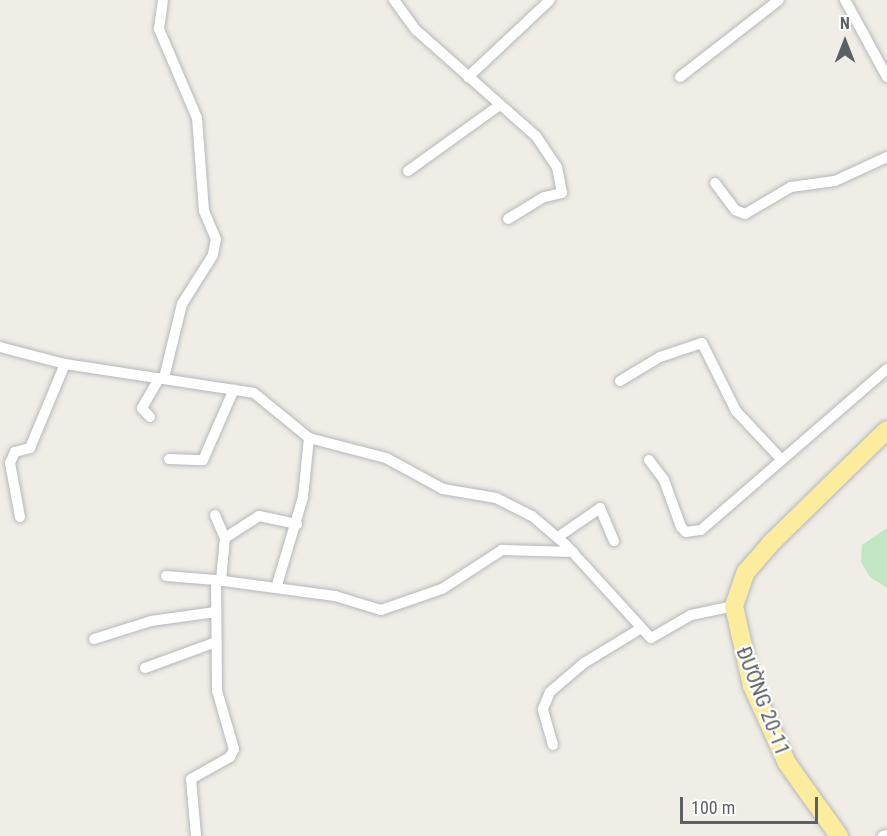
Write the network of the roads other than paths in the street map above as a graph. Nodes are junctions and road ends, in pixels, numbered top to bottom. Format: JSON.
{"nodes":[{"id":1,"x":163,"y":0,"type":"edge"},
{"id":2,"x":394,"y":0,"type":"edge"},
{"id":3,"x":550,"y":0,"type":"edge"},
{"id":4,"x":779,"y":0,"type":"edge"},
{"id":5,"x":845,"y":0,"type":"edge"},
{"id":6,"x":883,"y":59,"type":"edge"},
{"id":7,"x":468,"y":77,"type":"junction"},
{"id":8,"x":680,"y":77,"type":"dead end"},
{"id":9,"x":887,"y":77,"type":"edge"},
{"id":10,"x":500,"y":105,"type":"junction"},
{"id":11,"x":887,"y":157,"type":"edge"},
{"id":12,"x":408,"y":171,"type":"dead end"},
{"id":13,"x":715,"y":183,"type":"dead end"},
{"id":14,"x":508,"y":219,"type":"dead end"},
{"id":15,"x":0,"y":347,"type":"edge"},
{"id":16,"x":65,"y":364,"type":"junction"},
{"id":17,"x":887,"y":369,"type":"edge"},
{"id":18,"x":161,"y":378,"type":"junction"},
{"id":19,"x":620,"y":381,"type":"dead end"},
{"id":20,"x":234,"y":389,"type":"junction"},
{"id":21,"x":150,"y":417,"type":"dead end"},
{"id":22,"x":887,"y":430,"type":"edge"},
{"id":23,"x":309,"y":438,"type":"junction"},
{"id":24,"x":169,"y":459,"type":"dead end"},
{"id":25,"x":649,"y":460,"type":"dead end"},
{"id":26,"x":782,"y":460,"type":"junction"},
{"id":27,"x":4,"y":475,"type":"edge"},
{"id":28,"x":215,"y":515,"type":"dead end"},
{"id":29,"x":20,"y":517,"type":"dead end"},
{"id":30,"x":297,"y":524,"type":"junction"},
{"id":31,"x":558,"y":537,"type":"junction"},
{"id":32,"x":225,"y":538,"type":"junction"},
{"id":33,"x":614,"y":541,"type":"dead end"},
{"id":34,"x":573,"y":552,"type":"junction"},
{"id":35,"x":166,"y":576,"type":"dead end"},
{"id":36,"x":218,"y":580,"type":"junction"},
{"id":37,"x":277,"y":585,"type":"junction"},
{"id":38,"x":734,"y":606,"type":"junction"},
{"id":39,"x":215,"y":612,"type":"junction"},
{"id":40,"x":638,"y":630,"type":"junction"},
{"id":41,"x":94,"y":639,"type":"dead end"},
{"id":42,"x":216,"y":642,"type":"junction"},
{"id":43,"x":145,"y":668,"type":"dead end"},
{"id":44,"x":553,"y":745,"type":"dead end"},
{"id":45,"x":196,"y":836,"type":"edge"},
{"id":46,"x":839,"y":836,"type":"edge"}],
"edges":[{"from":1,"to":18,"type":"street"},
{"from":2,"to":7,"type":"street"},
{"from":3,"to":7,"type":"street"},
{"from":4,"to":8,"type":"street"},
{"from":5,"to":6,"type":"street"},
{"from":6,"to":9,"type":"street"},
{"from":7,"to":10,"type":"street"},
{"from":10,"to":12,"type":"street"},
{"from":10,"to":14,"type":"street"},
{"from":11,"to":13,"type":"street"},
{"from":15,"to":16,"type":"street"},
{"from":16,"to":18,"type":"street"},
{"from":16,"to":27,"type":"street"},
{"from":17,"to":26,"type":"street"},
{"from":18,"to":20,"type":"street"},
{"from":18,"to":21,"type":"street"},
{"from":19,"to":26,"type":"street"},
{"from":20,"to":23,"type":"street"},
{"from":20,"to":24,"type":"street"},
{"from":22,"to":38,"type":"highway","name":"ĐƯỜNG 20-11"},
{"from":23,"to":30,"type":"street"},
{"from":23,"to":31,"type":"street"},
{"from":25,"to":26,"type":"street"},
{"from":27,"to":29,"type":"street"},
{"from":28,"to":32,"type":"street"},
{"from":30,"to":32,"type":"street"},
{"from":30,"to":37,"type":"street"},
{"from":31,"to":33,"type":"street"},
{"from":31,"to":34,"type":"street"},
{"from":32,"to":36,"type":"street"},
{"from":34,"to":37,"type":"street"},
{"from":34,"to":40,"type":"street"},
{"from":35,"to":36,"type":"street"},
{"from":36,"to":37,"type":"street"},
{"from":36,"to":39,"type":"street"},
{"from":38,"to":40,"type":"street"},
{"from":38,"to":46,"type":"highway","name":"ĐƯỜNG 20-11"},
{"from":39,"to":41,"type":"street"},
{"from":39,"to":42,"type":"street"},
{"from":40,"to":44,"type":"street"},
{"from":42,"to":43,"type":"street"},
{"from":42,"to":45,"type":"street"}]}
